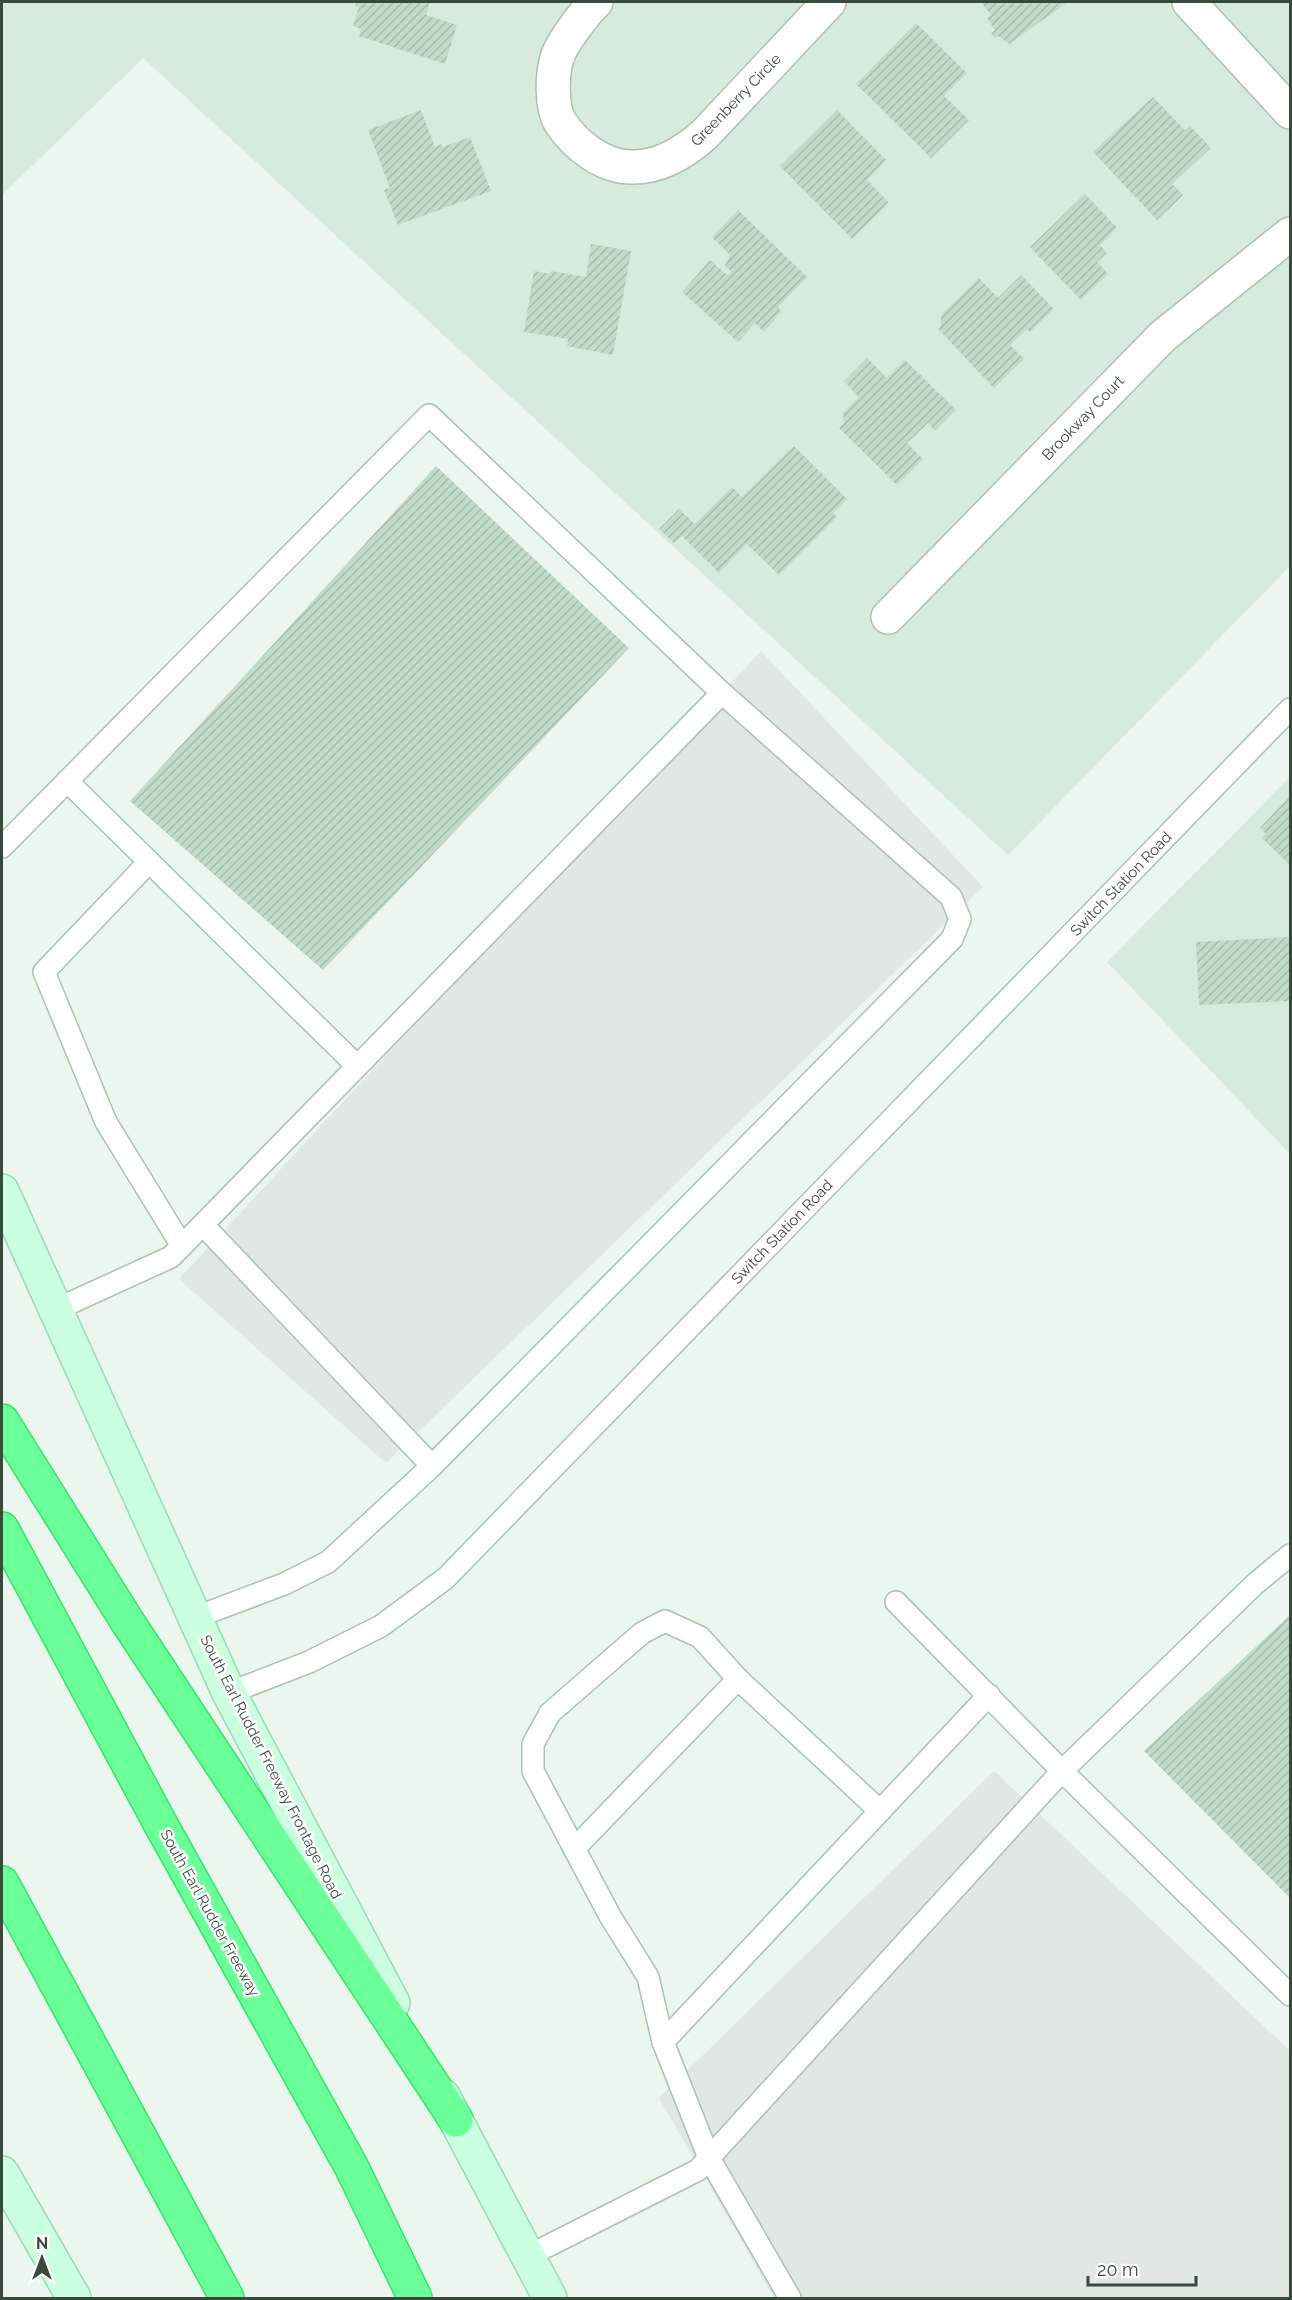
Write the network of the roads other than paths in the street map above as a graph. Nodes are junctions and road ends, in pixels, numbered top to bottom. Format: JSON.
{"nodes":[{"id":1,"x":596,"y":2,"type":"edge"},
{"id":2,"x":829,"y":2,"type":"edge"},
{"id":3,"x":1189,"y":2,"type":"edge"},
{"id":4,"x":1290,"y":112,"type":"edge"},
{"id":5,"x":1290,"y":234,"type":"edge"},
{"id":6,"x":888,"y":617,"type":"dead end"},
{"id":7,"x":722,"y":693,"type":"junction"},
{"id":8,"x":1290,"y":709,"type":"edge"},
{"id":9,"x":67,"y":781,"type":"junction"},
{"id":10,"x":2,"y":847,"type":"edge"},
{"id":11,"x":149,"y":862,"type":"junction"},
{"id":12,"x":357,"y":1066,"type":"junction"},
{"id":13,"x":2,"y":1191,"type":"edge"},
{"id":14,"x":202,"y":1225,"type":"junction"},
{"id":15,"x":182,"y":1246,"type":"junction"},
{"id":16,"x":55,"y":1310,"type":"junction"},
{"id":17,"x":2,"y":1421,"type":"edge"},
{"id":18,"x":432,"y":1466,"type":"junction"},
{"id":19,"x":2,"y":1529,"type":"edge"},
{"id":20,"x":1290,"y":1555,"type":"edge"},
{"id":21,"x":896,"y":1602,"type":"dead end"},
{"id":22,"x":194,"y":1618,"type":"junction"},
{"id":23,"x":738,"y":1679,"type":"junction"},
{"id":24,"x":229,"y":1693,"type":"junction"},
{"id":25,"x":989,"y":1695,"type":"junction"},
{"id":26,"x":1062,"y":1771,"type":"junction"},
{"id":27,"x":880,"y":1811,"type":"junction"},
{"id":28,"x":574,"y":1849,"type":"junction"},
{"id":29,"x":2,"y":1883,"type":"edge"},
{"id":30,"x":1290,"y":1995,"type":"edge"},
{"id":31,"x":663,"y":2042,"type":"junction"},
{"id":32,"x":456,"y":2120,"type":"junction"},
{"id":33,"x":709,"y":2158,"type":"junction"},
{"id":34,"x":2,"y":2173,"type":"edge"},
{"id":35,"x":528,"y":2256,"type":"junction"},
{"id":36,"x":74,"y":2298,"type":"edge"},
{"id":37,"x":226,"y":2298,"type":"edge"},
{"id":38,"x":415,"y":2298,"type":"edge"},
{"id":39,"x":550,"y":2298,"type":"edge"},
{"id":40,"x":790,"y":2298,"type":"edge"}],
"edges":[{"from":1,"to":2,"type":"street","name":"Greenberry Circle"},
{"from":3,"to":4,"type":"street"},
{"from":5,"to":6,"type":"street","name":"Brookway Court"},
{"from":7,"to":9,"type":"lane"},
{"from":7,"to":12,"type":"lane"},
{"from":7,"to":18,"type":"lane"},
{"from":8,"to":24,"type":"lane","name":"Switch Station Road"},
{"from":9,"to":10,"type":"lane"},
{"from":9,"to":11,"type":"lane"},
{"from":11,"to":12,"type":"lane"},
{"from":11,"to":15,"type":"lane"},
{"from":12,"to":14,"type":"lane"},
{"from":13,"to":16,"type":"main road","name":"South Earl Rudder Freeway Frontage Road"},
{"from":14,"to":15,"type":"lane"},
{"from":14,"to":18,"type":"lane"},
{"from":15,"to":16,"type":"lane"},
{"from":16,"to":22,"type":"main road","name":"South Earl Rudder Freeway Frontage Road"},
{"from":17,"to":32,"type":"highway"},
{"from":18,"to":22,"type":"lane"},
{"from":19,"to":38,"type":"highway","name":"South Earl Rudder Freeway"},
{"from":20,"to":26,"type":"lane"},
{"from":21,"to":25,"type":"lane"},
{"from":22,"to":24,"type":"main road","name":"South Earl Rudder Freeway Frontage Road"},
{"from":23,"to":27,"type":"lane"},
{"from":23,"to":28,"type":"lane"},
{"from":23,"to":28,"type":"lane"},
{"from":24,"to":32,"type":"main road","name":"South Earl Rudder Freeway Frontage Road"},
{"from":25,"to":26,"type":"lane"},
{"from":25,"to":27,"type":"lane"},
{"from":26,"to":30,"type":"lane"},
{"from":26,"to":33,"type":"lane"},
{"from":27,"to":31,"type":"lane"},
{"from":28,"to":31,"type":"lane"},
{"from":29,"to":37,"type":"highway"},
{"from":31,"to":33,"type":"lane"},
{"from":32,"to":35,"type":"main road","name":"South Earl Rudder Freeway Frontage Road"},
{"from":33,"to":35,"type":"lane"},
{"from":33,"to":40,"type":"lane"},
{"from":34,"to":36,"type":"main road"},
{"from":35,"to":39,"type":"main road","name":"South Earl Rudder Freeway Frontage Road"}]}
